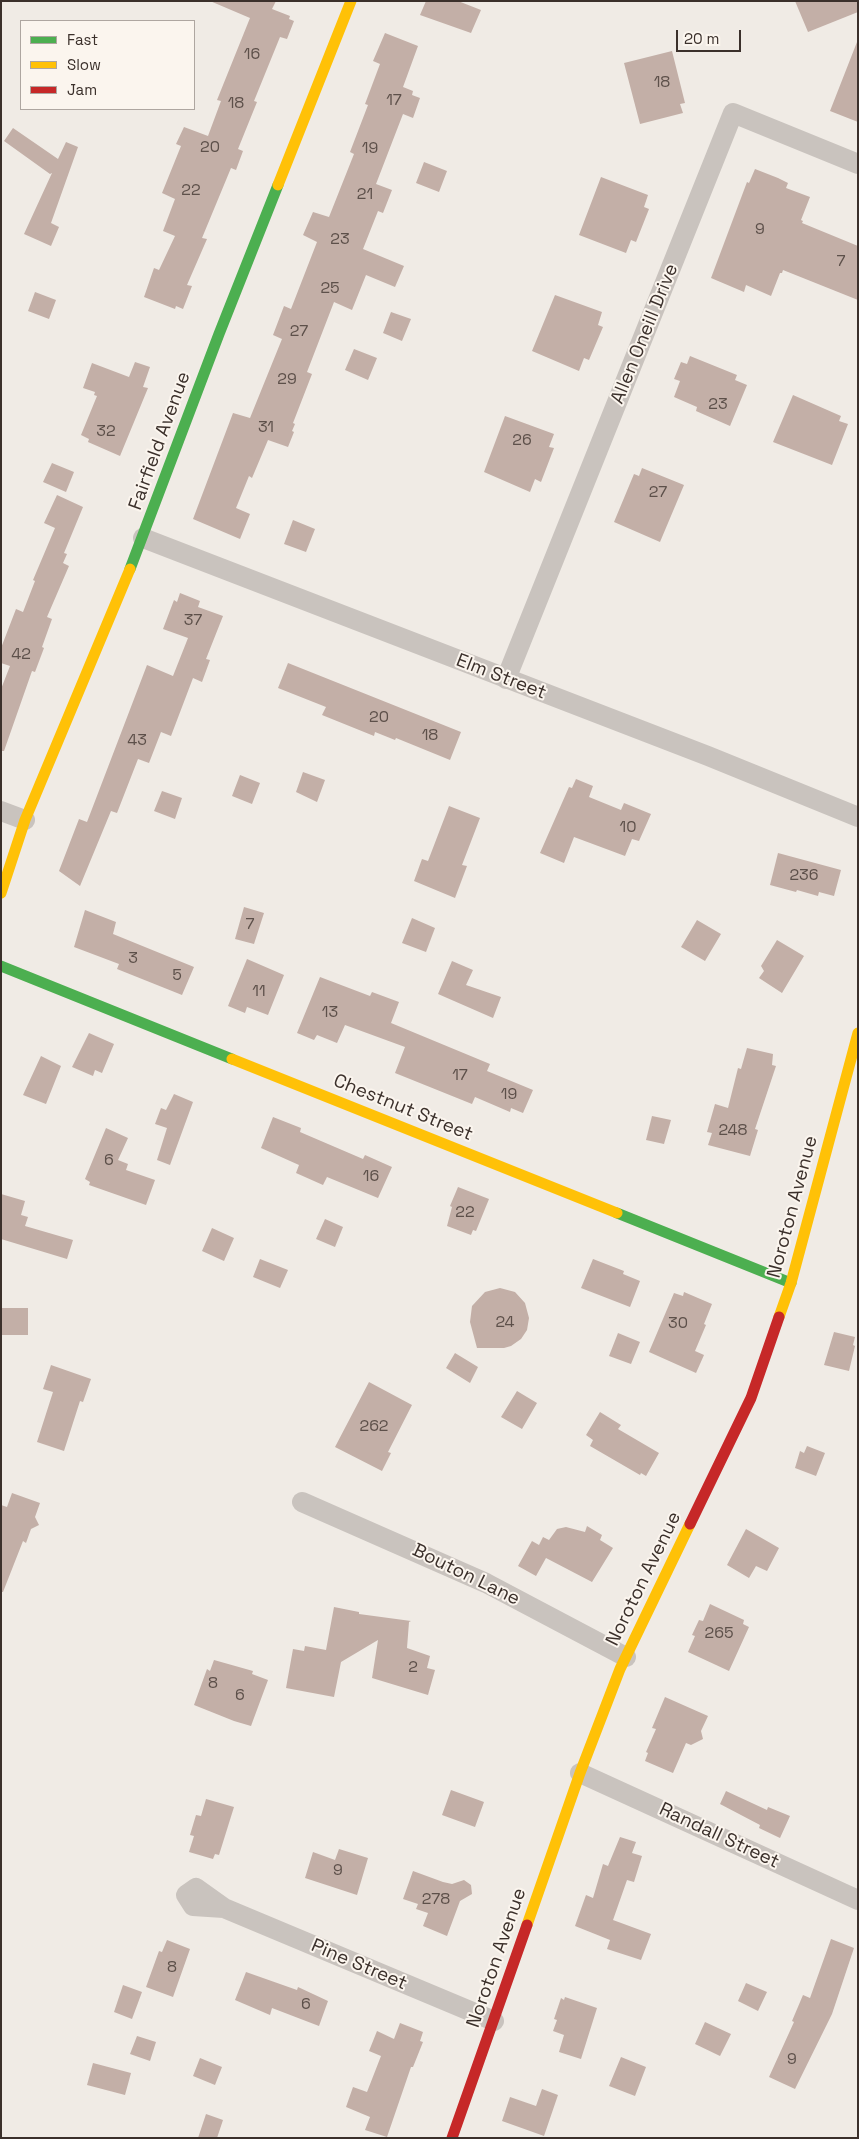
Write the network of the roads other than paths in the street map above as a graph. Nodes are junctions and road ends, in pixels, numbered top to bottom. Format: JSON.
{"nodes":[{"id":1,"x":351,"y":1,"type":"edge"},
{"id":2,"x":858,"y":164,"type":"edge"},
{"id":3,"x":143,"y":538,"type":"junction"},
{"id":4,"x":506,"y":679,"type":"junction"},
{"id":5,"x":1,"y":811,"type":"edge"},
{"id":6,"x":858,"y":816,"type":"edge"},
{"id":7,"x":25,"y":820,"type":"junction"},
{"id":8,"x":1,"y":893,"type":"edge"},
{"id":9,"x":1,"y":966,"type":"edge"},
{"id":10,"x":858,"y":1033,"type":"edge"},
{"id":11,"x":791,"y":1283,"type":"junction"},
{"id":12,"x":302,"y":1502,"type":"dead end"},
{"id":13,"x":626,"y":1657,"type":"junction"},
{"id":14,"x":580,"y":1773,"type":"junction"},
{"id":15,"x":858,"y":1900,"type":"edge"},
{"id":16,"x":224,"y":1908,"type":"dead end"},
{"id":17,"x":494,"y":2021,"type":"junction"},
{"id":18,"x":452,"y":2138,"type":"edge"}],
"edges":[{"from":1,"to":3,"type":"street","name":"Fairfield Avenue"},
{"from":2,"to":4,"type":"street","name":"Allen Oneill Drive"},
{"from":3,"to":4,"type":"street","name":"Elm Street"},
{"from":3,"to":7,"type":"street","name":"Fairfield Avenue"},
{"from":4,"to":6,"type":"street","name":"Elm Street"},
{"from":5,"to":7,"type":"street"},
{"from":7,"to":8,"type":"street","name":"Fairfield Avenue"},
{"from":9,"to":11,"type":"street","name":"Chestnut Street"},
{"from":10,"to":11,"type":"street","name":"Noroton Avenue"},
{"from":11,"to":13,"type":"street","name":"Noroton Avenue"},
{"from":12,"to":13,"type":"street","name":"Bouton Lane"},
{"from":13,"to":14,"type":"street","name":"Noroton Avenue"},
{"from":14,"to":15,"type":"street","name":"Randall Street"},
{"from":14,"to":17,"type":"street","name":"Noroton Avenue"},
{"from":16,"to":17,"type":"street","name":"Pine Street"},
{"from":17,"to":18,"type":"street","name":"Noroton Avenue"}]}
